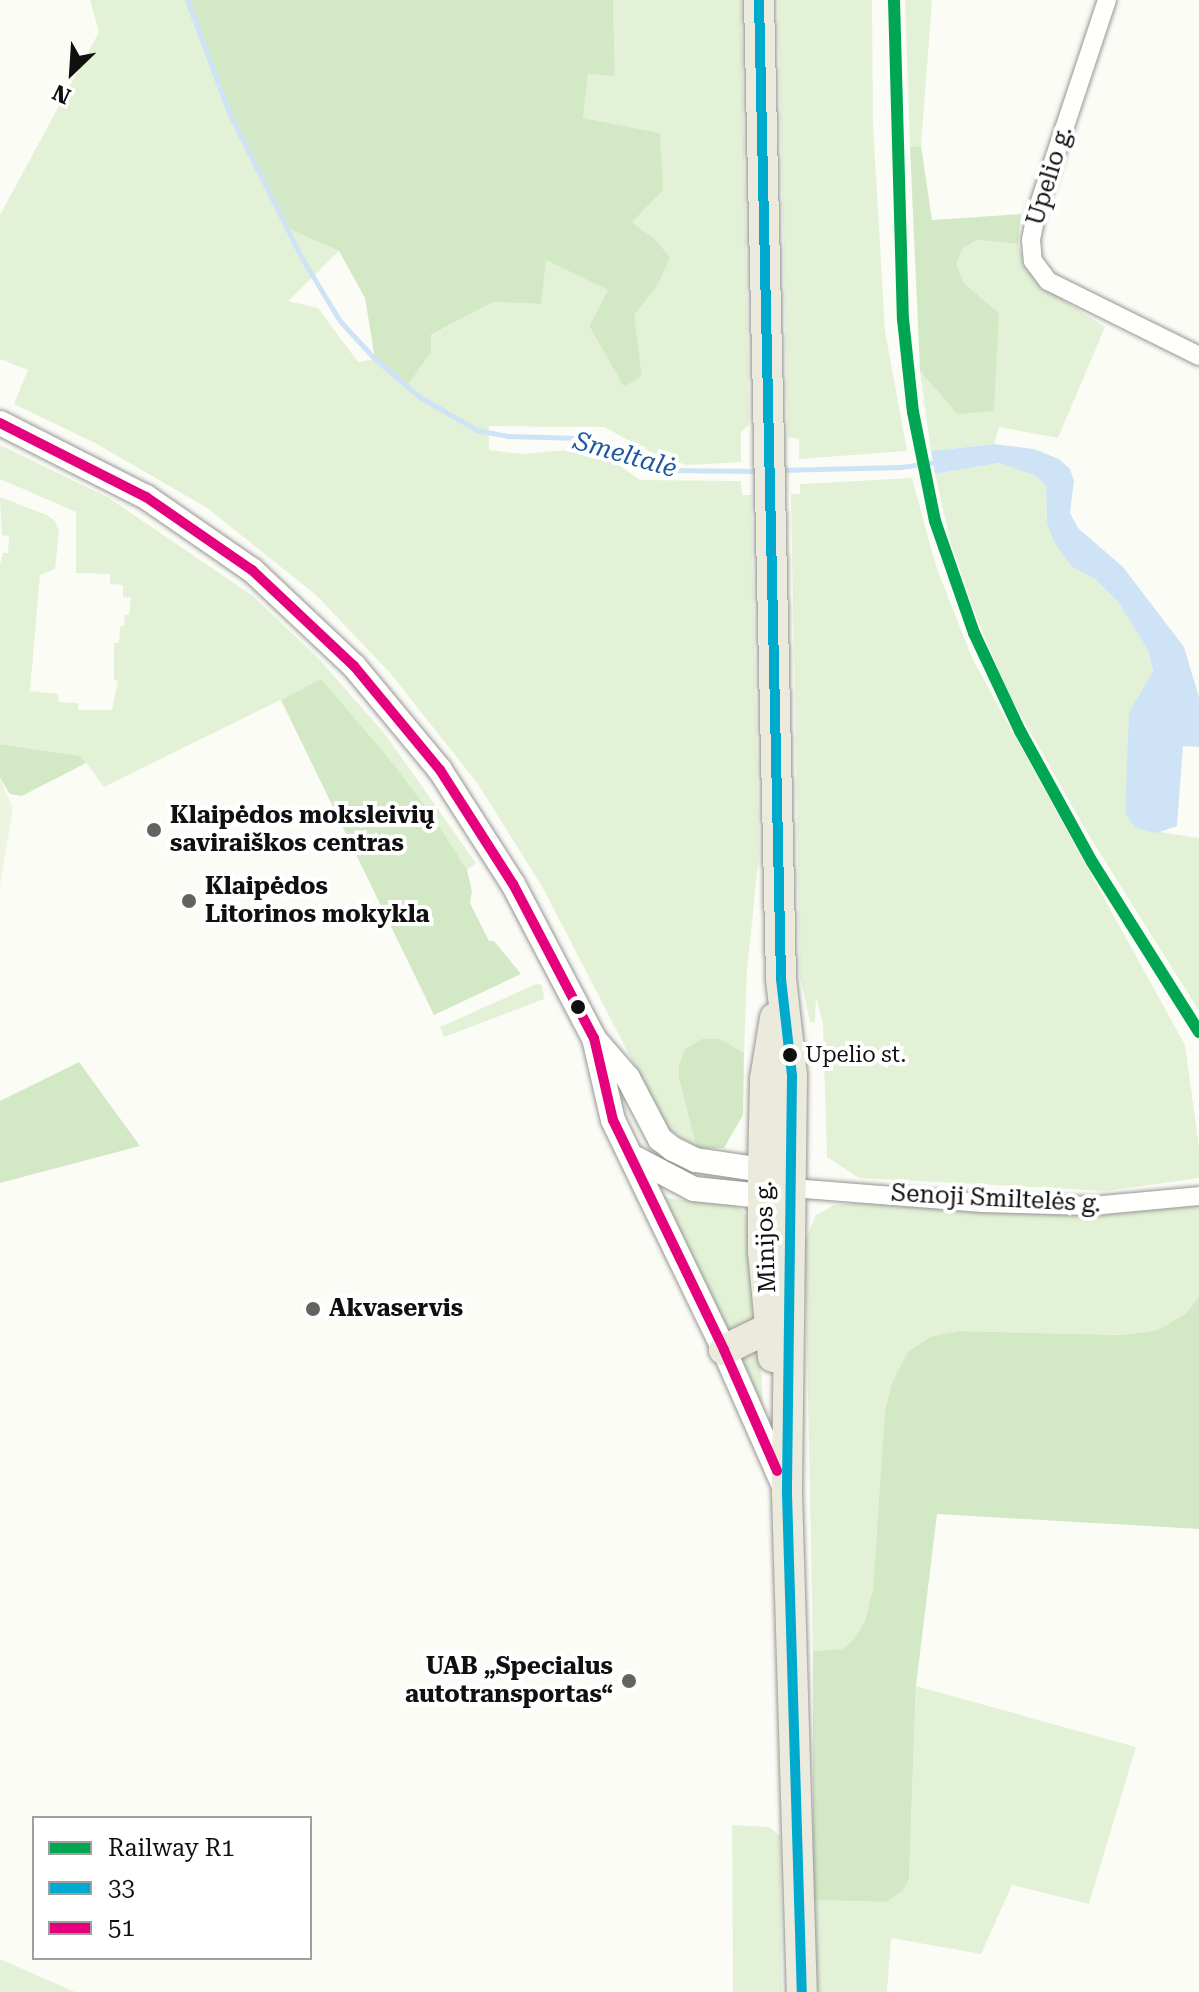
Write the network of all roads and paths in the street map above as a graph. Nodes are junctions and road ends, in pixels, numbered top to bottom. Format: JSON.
{"nodes":[{"id":1,"x":759,"y":0,"type":"edge"},
{"id":2,"x":1107,"y":0,"type":"edge"},
{"id":3,"x":1199,"y":356,"type":"edge"},
{"id":4,"x":0,"y":423,"type":"edge"},
{"id":5,"x":781,"y":979,"type":"junction"},
{"id":6,"x":594,"y":1038,"type":"junction"},
{"id":7,"x":633,"y":1157,"type":"junction"},
{"id":8,"x":763,"y":1183,"type":"junction"},
{"id":9,"x":792,"y":1188,"type":"junction"},
{"id":10,"x":1199,"y":1196,"type":"edge"},
{"id":11,"x":771,"y":1327,"type":"junction"},
{"id":12,"x":724,"y":1350,"type":"junction"},
{"id":13,"x":787,"y":1494,"type":"junction"},
{"id":14,"x":802,"y":1992,"type":"edge"}],
"edges":[{"from":1,"to":5,"type":"main road","name":"Minijos g."},
{"from":2,"to":3,"type":"street","name":"Upelio g."},
{"from":4,"to":6,"type":"street"},
{"from":5,"to":8,"type":"main road","name":"Minijos g."},
{"from":5,"to":9,"type":"main road","name":"Minijos g."},
{"from":6,"to":7,"type":"street"},
{"from":6,"to":8,"type":"street"},
{"from":7,"to":8,"type":"street"},
{"from":7,"to":12,"type":"street"},
{"from":8,"to":9,"type":"street"},
{"from":8,"to":11,"type":"main road","name":"Minijos g."},
{"from":9,"to":10,"type":"street","name":"Senoji Smiltelės g."},
{"from":9,"to":13,"type":"main road","name":"Minijos g."},
{"from":11,"to":12,"type":"main road"},
{"from":11,"to":13,"type":"main road","name":"Minijos g."},
{"from":12,"to":13,"type":"street"},
{"from":13,"to":14,"type":"main road","name":"Minijos g."}]}
